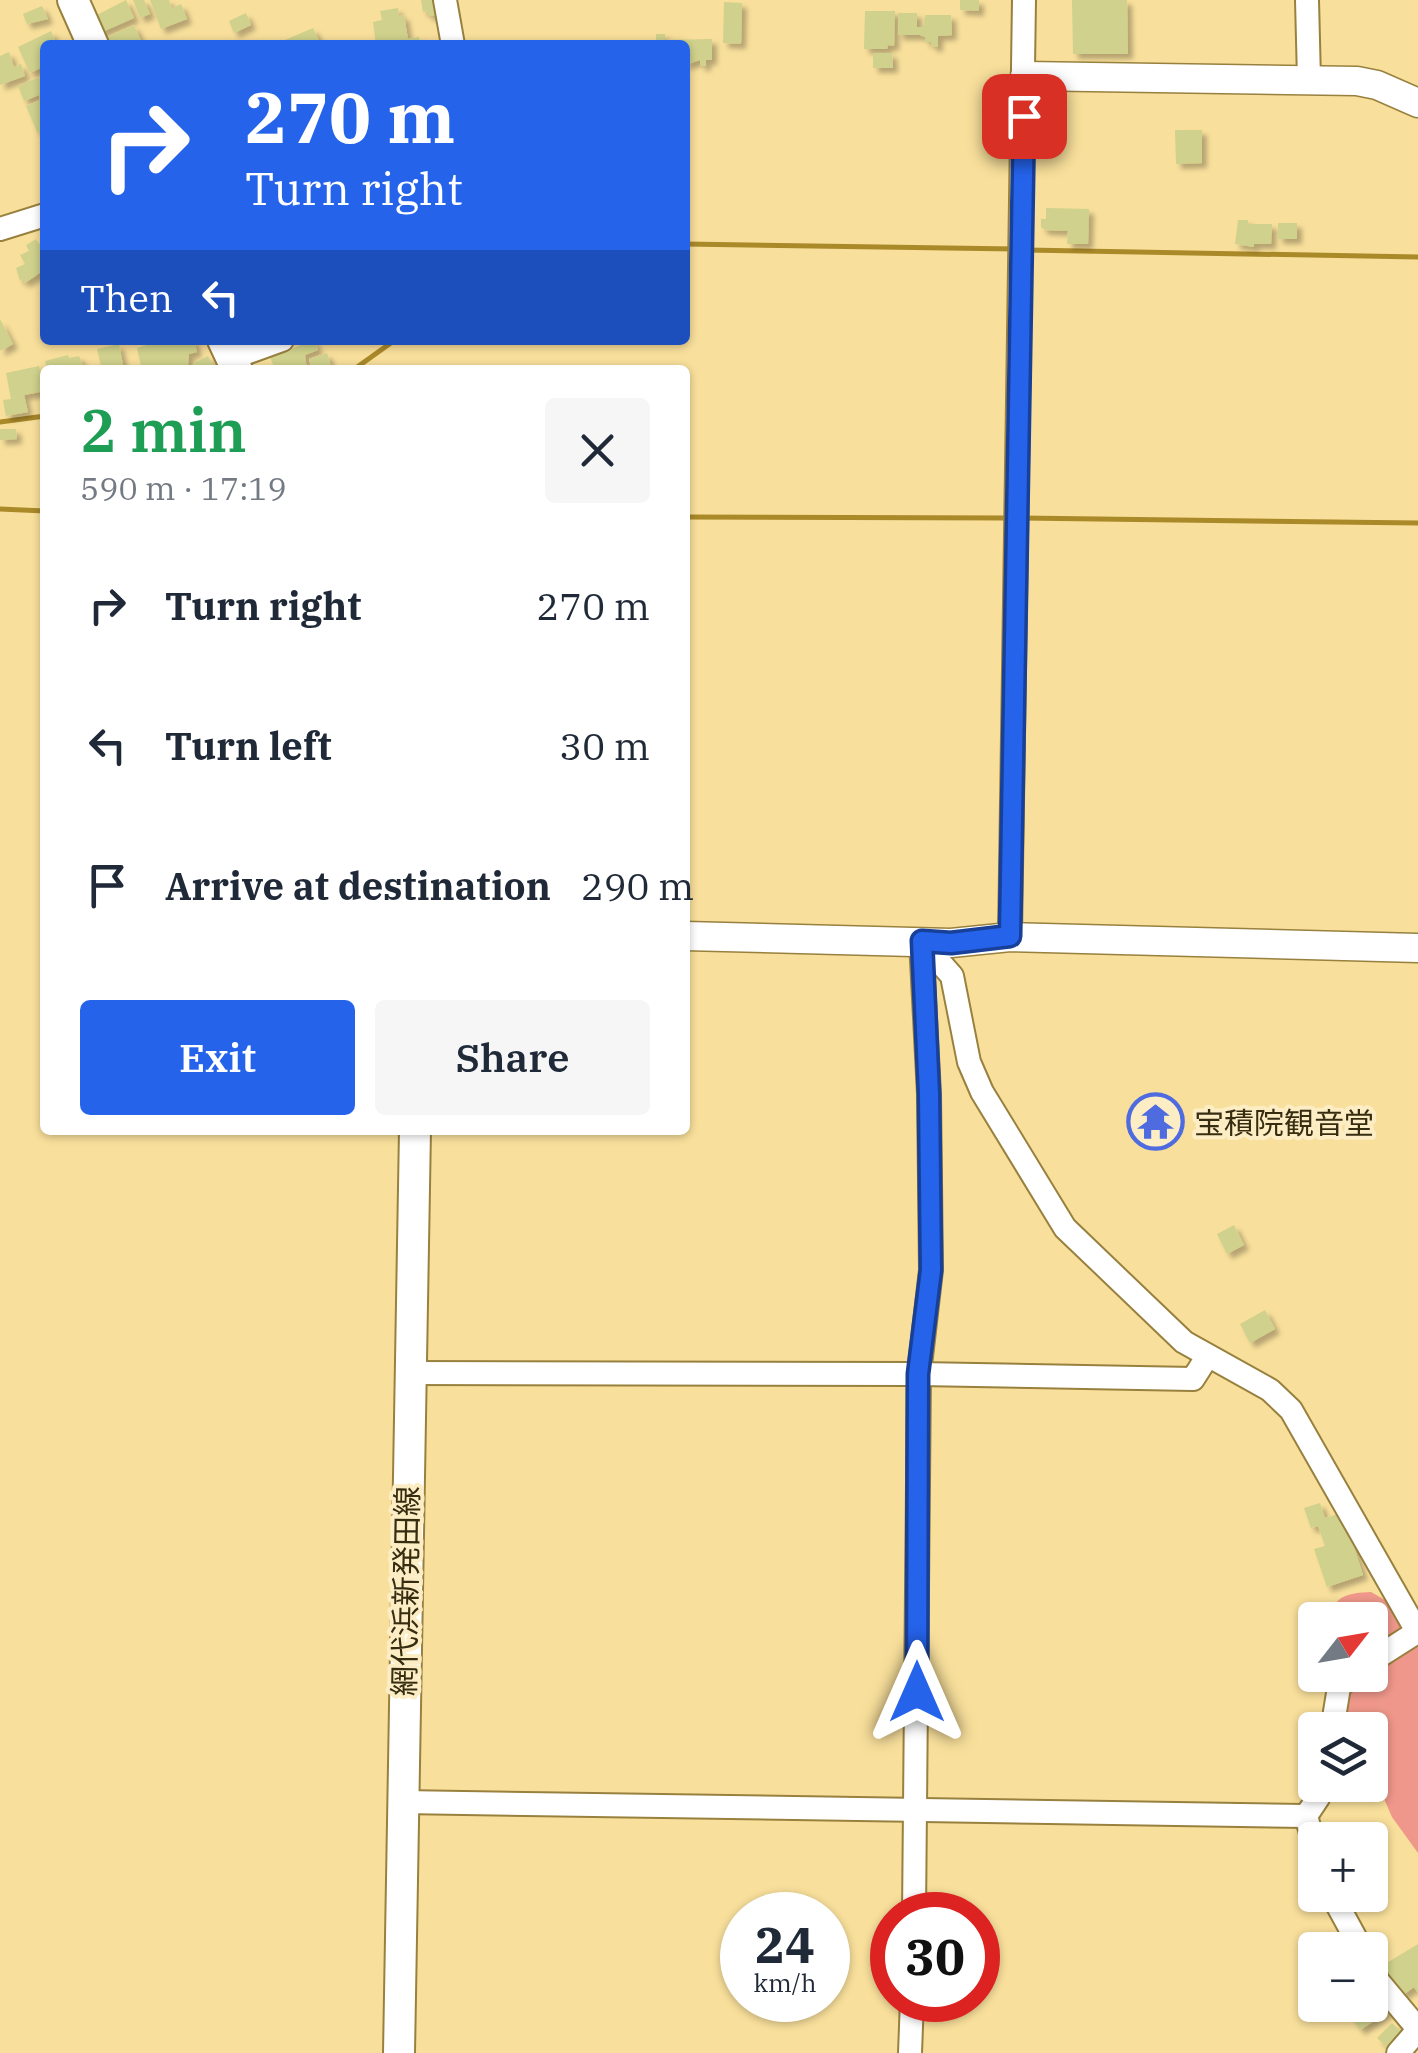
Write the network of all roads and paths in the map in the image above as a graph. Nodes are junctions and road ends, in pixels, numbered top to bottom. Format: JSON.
{"nodes":[{"id":1,"x":73,"y":0,"type":"edge"},
{"id":2,"x":445,"y":0,"type":"edge"},
{"id":3,"x":1024,"y":0,"type":"edge"},
{"id":4,"x":1307,"y":0,"type":"edge"},
{"id":5,"x":91,"y":40,"type":"edge"},
{"id":6,"x":452,"y":40,"type":"edge"},
{"id":7,"x":1025,"y":76,"type":"junction"},
{"id":8,"x":1309,"y":80,"type":"junction"},
{"id":9,"x":1418,"y":104,"type":"edge"},
{"id":10,"x":40,"y":217,"type":"edge"},
{"id":11,"x":0,"y":229,"type":"edge"},
{"id":12,"x":266,"y":345,"type":"edge"},
{"id":13,"x":230,"y":356,"type":"edge"},
{"id":14,"x":690,"y":936,"type":"edge"},
{"id":15,"x":1010,"y":936,"type":"junction"},
{"id":16,"x":922,"y":941,"type":"junction"},
{"id":17,"x":1418,"y":948,"type":"edge"},
{"id":18,"x":414,"y":1135,"type":"edge"},
{"id":19,"x":1207,"y":1357,"type":"junction"},
{"id":20,"x":408,"y":1373,"type":"junction"},
{"id":21,"x":918,"y":1374,"type":"junction"},
{"id":22,"x":1418,"y":1632,"type":"edge"},
{"id":23,"x":1388,"y":1651,"type":"edge"},
{"id":24,"x":402,"y":1802,"type":"junction"},
{"id":25,"x":1315,"y":1802,"type":"edge"},
{"id":26,"x":917,"y":1811,"type":"junction"},
{"id":27,"x":1306,"y":1816,"type":"junction"},
{"id":28,"x":1308,"y":1822,"type":"edge"},
{"id":29,"x":915,"y":1892,"type":"edge"},
{"id":30,"x":1388,"y":1993,"type":"edge"},
{"id":31,"x":911,"y":2022,"type":"edge"},
{"id":32,"x":1418,"y":2030,"type":"edge"},
{"id":33,"x":400,"y":2053,"type":"edge"},
{"id":34,"x":910,"y":2053,"type":"edge"},
{"id":35,"x":1398,"y":2053,"type":"edge"}],
"edges":[{"from":1,"to":5,"type":"main road"},
{"from":2,"to":6,"type":"street"},
{"from":3,"to":7,"type":"street"},
{"from":4,"to":8,"type":"street"},
{"from":7,"to":8,"type":"street"},
{"from":7,"to":15,"type":"street"},
{"from":8,"to":9,"type":"street"},
{"from":10,"to":11,"type":"street"},
{"from":12,"to":13,"type":"street"},
{"from":14,"to":16,"type":"street"},
{"from":15,"to":16,"type":"street"},
{"from":15,"to":17,"type":"street"},
{"from":16,"to":19,"type":"street"},
{"from":16,"to":21,"type":"street"},
{"from":18,"to":20,"type":"main road","name":"網代浜新発田線"},
{"from":19,"to":21,"type":"street"},
{"from":19,"to":22,"type":"street"},
{"from":20,"to":21,"type":"street"},
{"from":20,"to":24,"type":"main road","name":"網代浜新発田線"},
{"from":21,"to":26,"type":"street"},
{"from":22,"to":23,"type":"street"},
{"from":24,"to":26,"type":"street"},
{"from":24,"to":33,"type":"main road","name":"網代浜新発田線"},
{"from":25,"to":27,"type":"street"},
{"from":26,"to":27,"type":"street"},
{"from":26,"to":29,"type":"street"},
{"from":27,"to":28,"type":"street"},
{"from":30,"to":32,"type":"street"},
{"from":31,"to":34,"type":"street"},
{"from":32,"to":35,"type":"street"}]}
